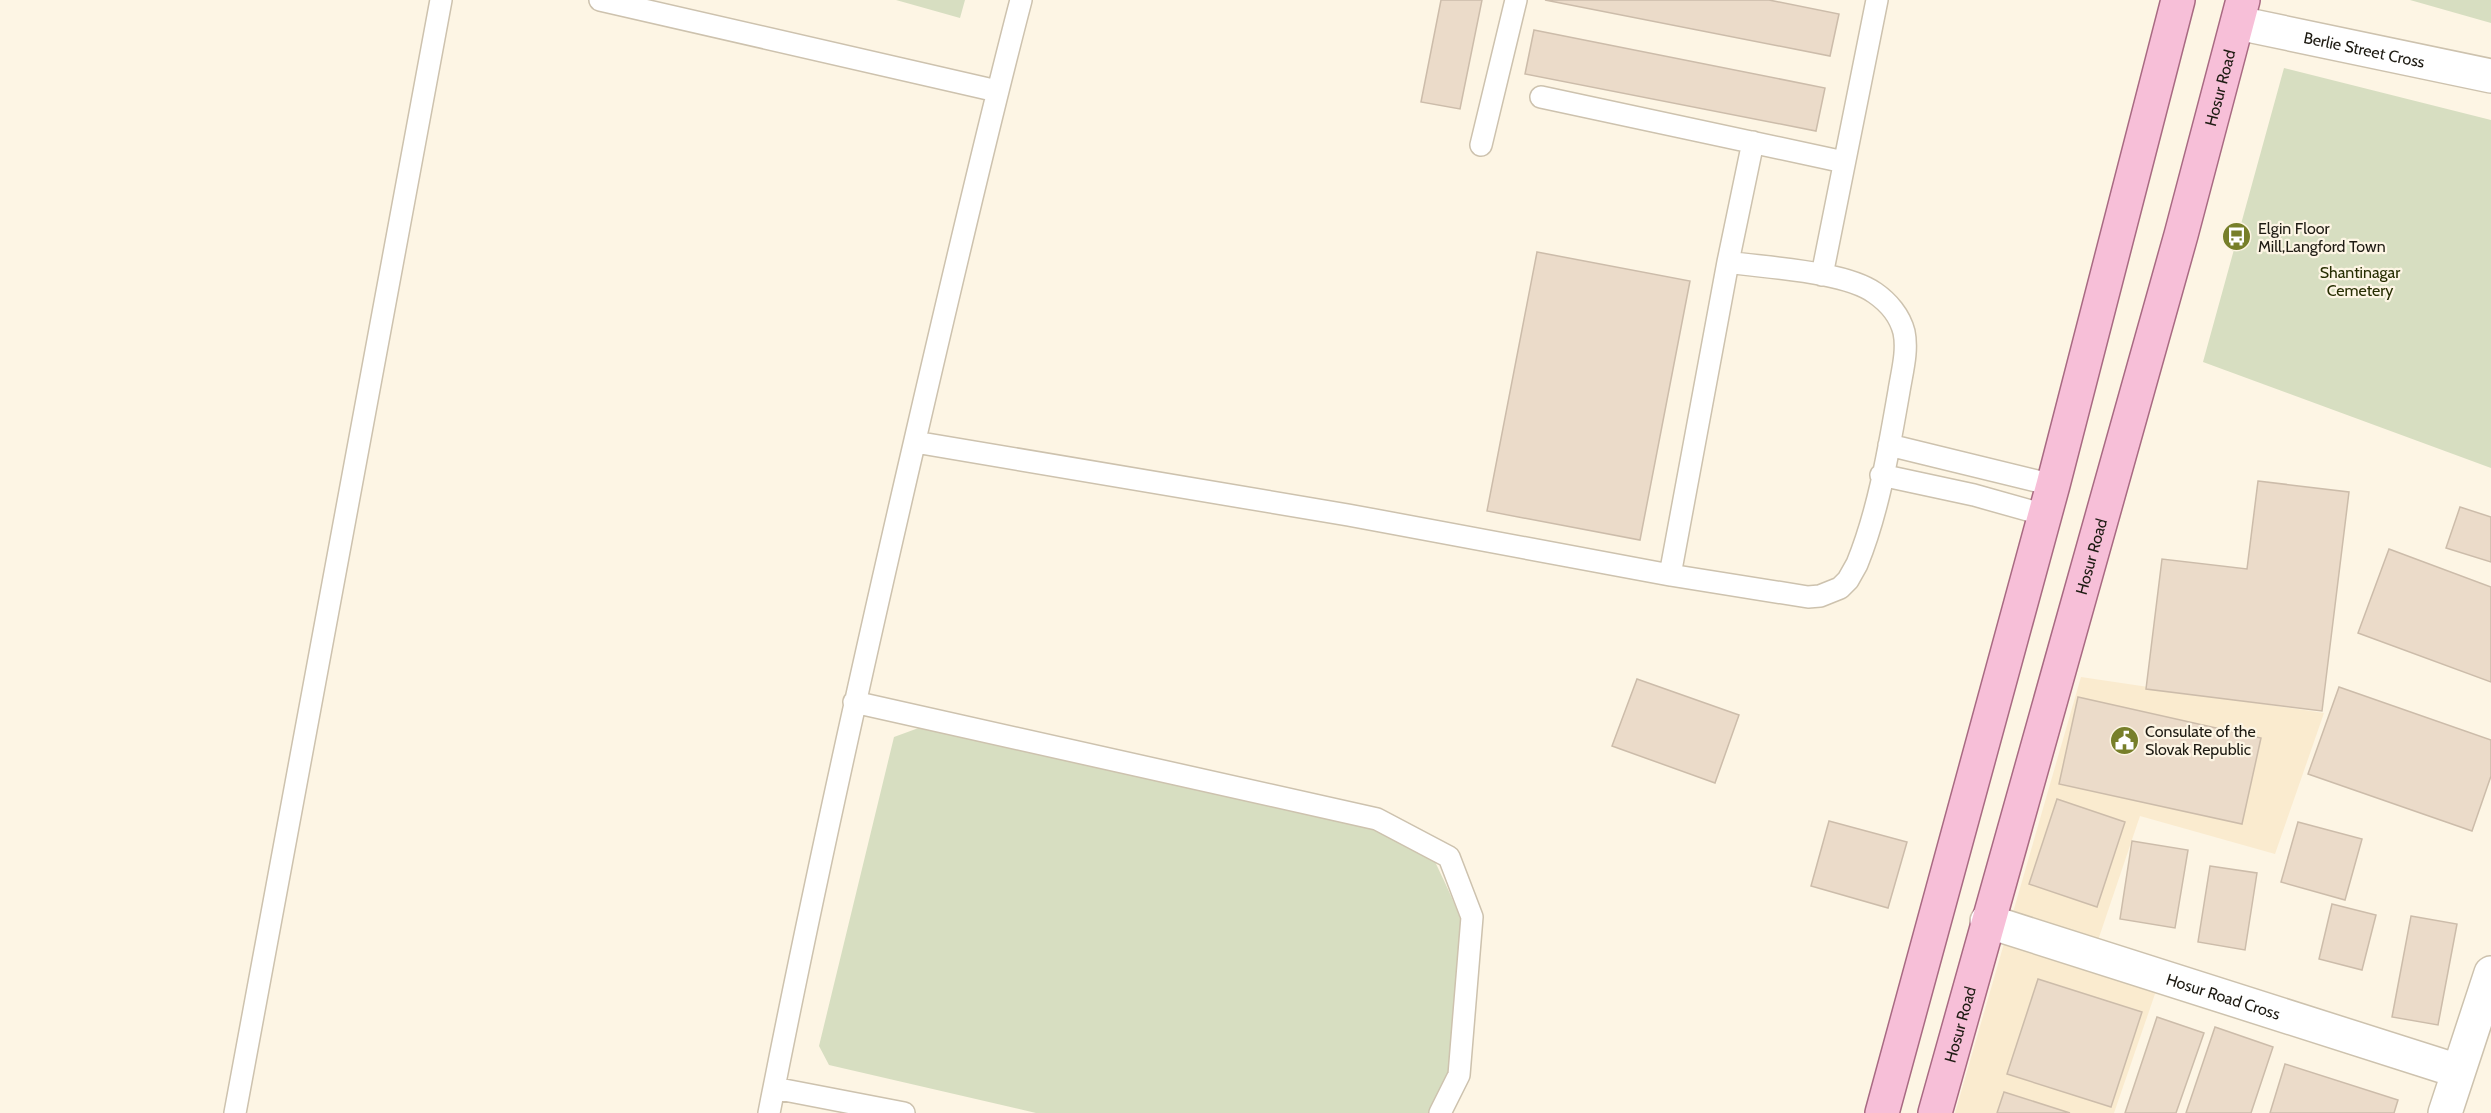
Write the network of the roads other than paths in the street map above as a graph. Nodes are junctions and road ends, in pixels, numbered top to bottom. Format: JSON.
{"nodes":[{"id":1,"x":441,"y":0,"type":"edge"},
{"id":2,"x":600,"y":0,"type":"edge"},
{"id":3,"x":1021,"y":0,"type":"edge"},
{"id":4,"x":1516,"y":0,"type":"edge"},
{"id":5,"x":1877,"y":0,"type":"edge"},
{"id":6,"x":2178,"y":0,"type":"edge"},
{"id":7,"x":2240,"y":11,"type":"edge"},
{"id":8,"x":2491,"y":76,"type":"edge"},
{"id":9,"x":997,"y":91,"type":"junction"},
{"id":10,"x":1540,"y":97,"type":"dead end"},
{"id":11,"x":1753,"y":142,"type":"junction"},
{"id":12,"x":1480,"y":145,"type":"dead end"},
{"id":13,"x":1844,"y":162,"type":"junction"},
{"id":14,"x":1728,"y":262,"type":"junction"},
{"id":15,"x":1822,"y":275,"type":"junction"},
{"id":16,"x":915,"y":442,"type":"junction"},
{"id":17,"x":1889,"y":445,"type":"junction"},
{"id":18,"x":1881,"y":475,"type":"junction"},
{"id":19,"x":2049,"y":500,"type":"junction"},
{"id":20,"x":1670,"y":575,"type":"junction"},
{"id":21,"x":854,"y":702,"type":"junction"},
{"id":22,"x":1987,"y":921,"type":"junction"},
{"id":23,"x":2491,"y":973,"type":"edge"},
{"id":24,"x":2458,"y":1071,"type":"junction"},
{"id":25,"x":774,"y":1088,"type":"junction"},
{"id":26,"x":235,"y":1113,"type":"edge"},
{"id":27,"x":769,"y":1113,"type":"edge"},
{"id":28,"x":904,"y":1113,"type":"edge"},
{"id":29,"x":1440,"y":1113,"type":"edge"},
{"id":30,"x":1882,"y":1113,"type":"edge"},
{"id":31,"x":1935,"y":1113,"type":"edge"},
{"id":32,"x":2445,"y":1113,"type":"edge"}],
"edges":[{"from":1,"to":26,"type":"lane"},
{"from":2,"to":9,"type":"lane"},
{"from":3,"to":9,"type":"lane"},
{"from":4,"to":12,"type":"lane"},
{"from":5,"to":13,"type":"lane"},
{"from":6,"to":19,"type":"main road"},
{"from":7,"to":8,"type":"street","name":"Berlie Street Cross"},
{"from":7,"to":22,"type":"main road","name":"Hosur Road"},
{"from":9,"to":16,"type":"lane"},
{"from":10,"to":11,"type":"lane"},
{"from":11,"to":13,"type":"lane"},
{"from":11,"to":14,"type":"lane"},
{"from":13,"to":15,"type":"lane"},
{"from":14,"to":15,"type":"lane"},
{"from":14,"to":20,"type":"lane"},
{"from":15,"to":17,"type":"lane"},
{"from":16,"to":20,"type":"lane"},
{"from":16,"to":21,"type":"lane"},
{"from":17,"to":18,"type":"lane"},
{"from":17,"to":19,"type":"lane"},
{"from":18,"to":19,"type":"lane"},
{"from":18,"to":20,"type":"lane"},
{"from":19,"to":30,"type":"main road"},
{"from":21,"to":25,"type":"lane"},
{"from":21,"to":29,"type":"lane"},
{"from":22,"to":24,"type":"street","name":"Hosur Road Cross"},
{"from":22,"to":31,"type":"main road","name":"Hosur Road"},
{"from":23,"to":24,"type":"street"},
{"from":24,"to":32,"type":"street"},
{"from":25,"to":27,"type":"lane"},
{"from":25,"to":28,"type":"lane"}]}
